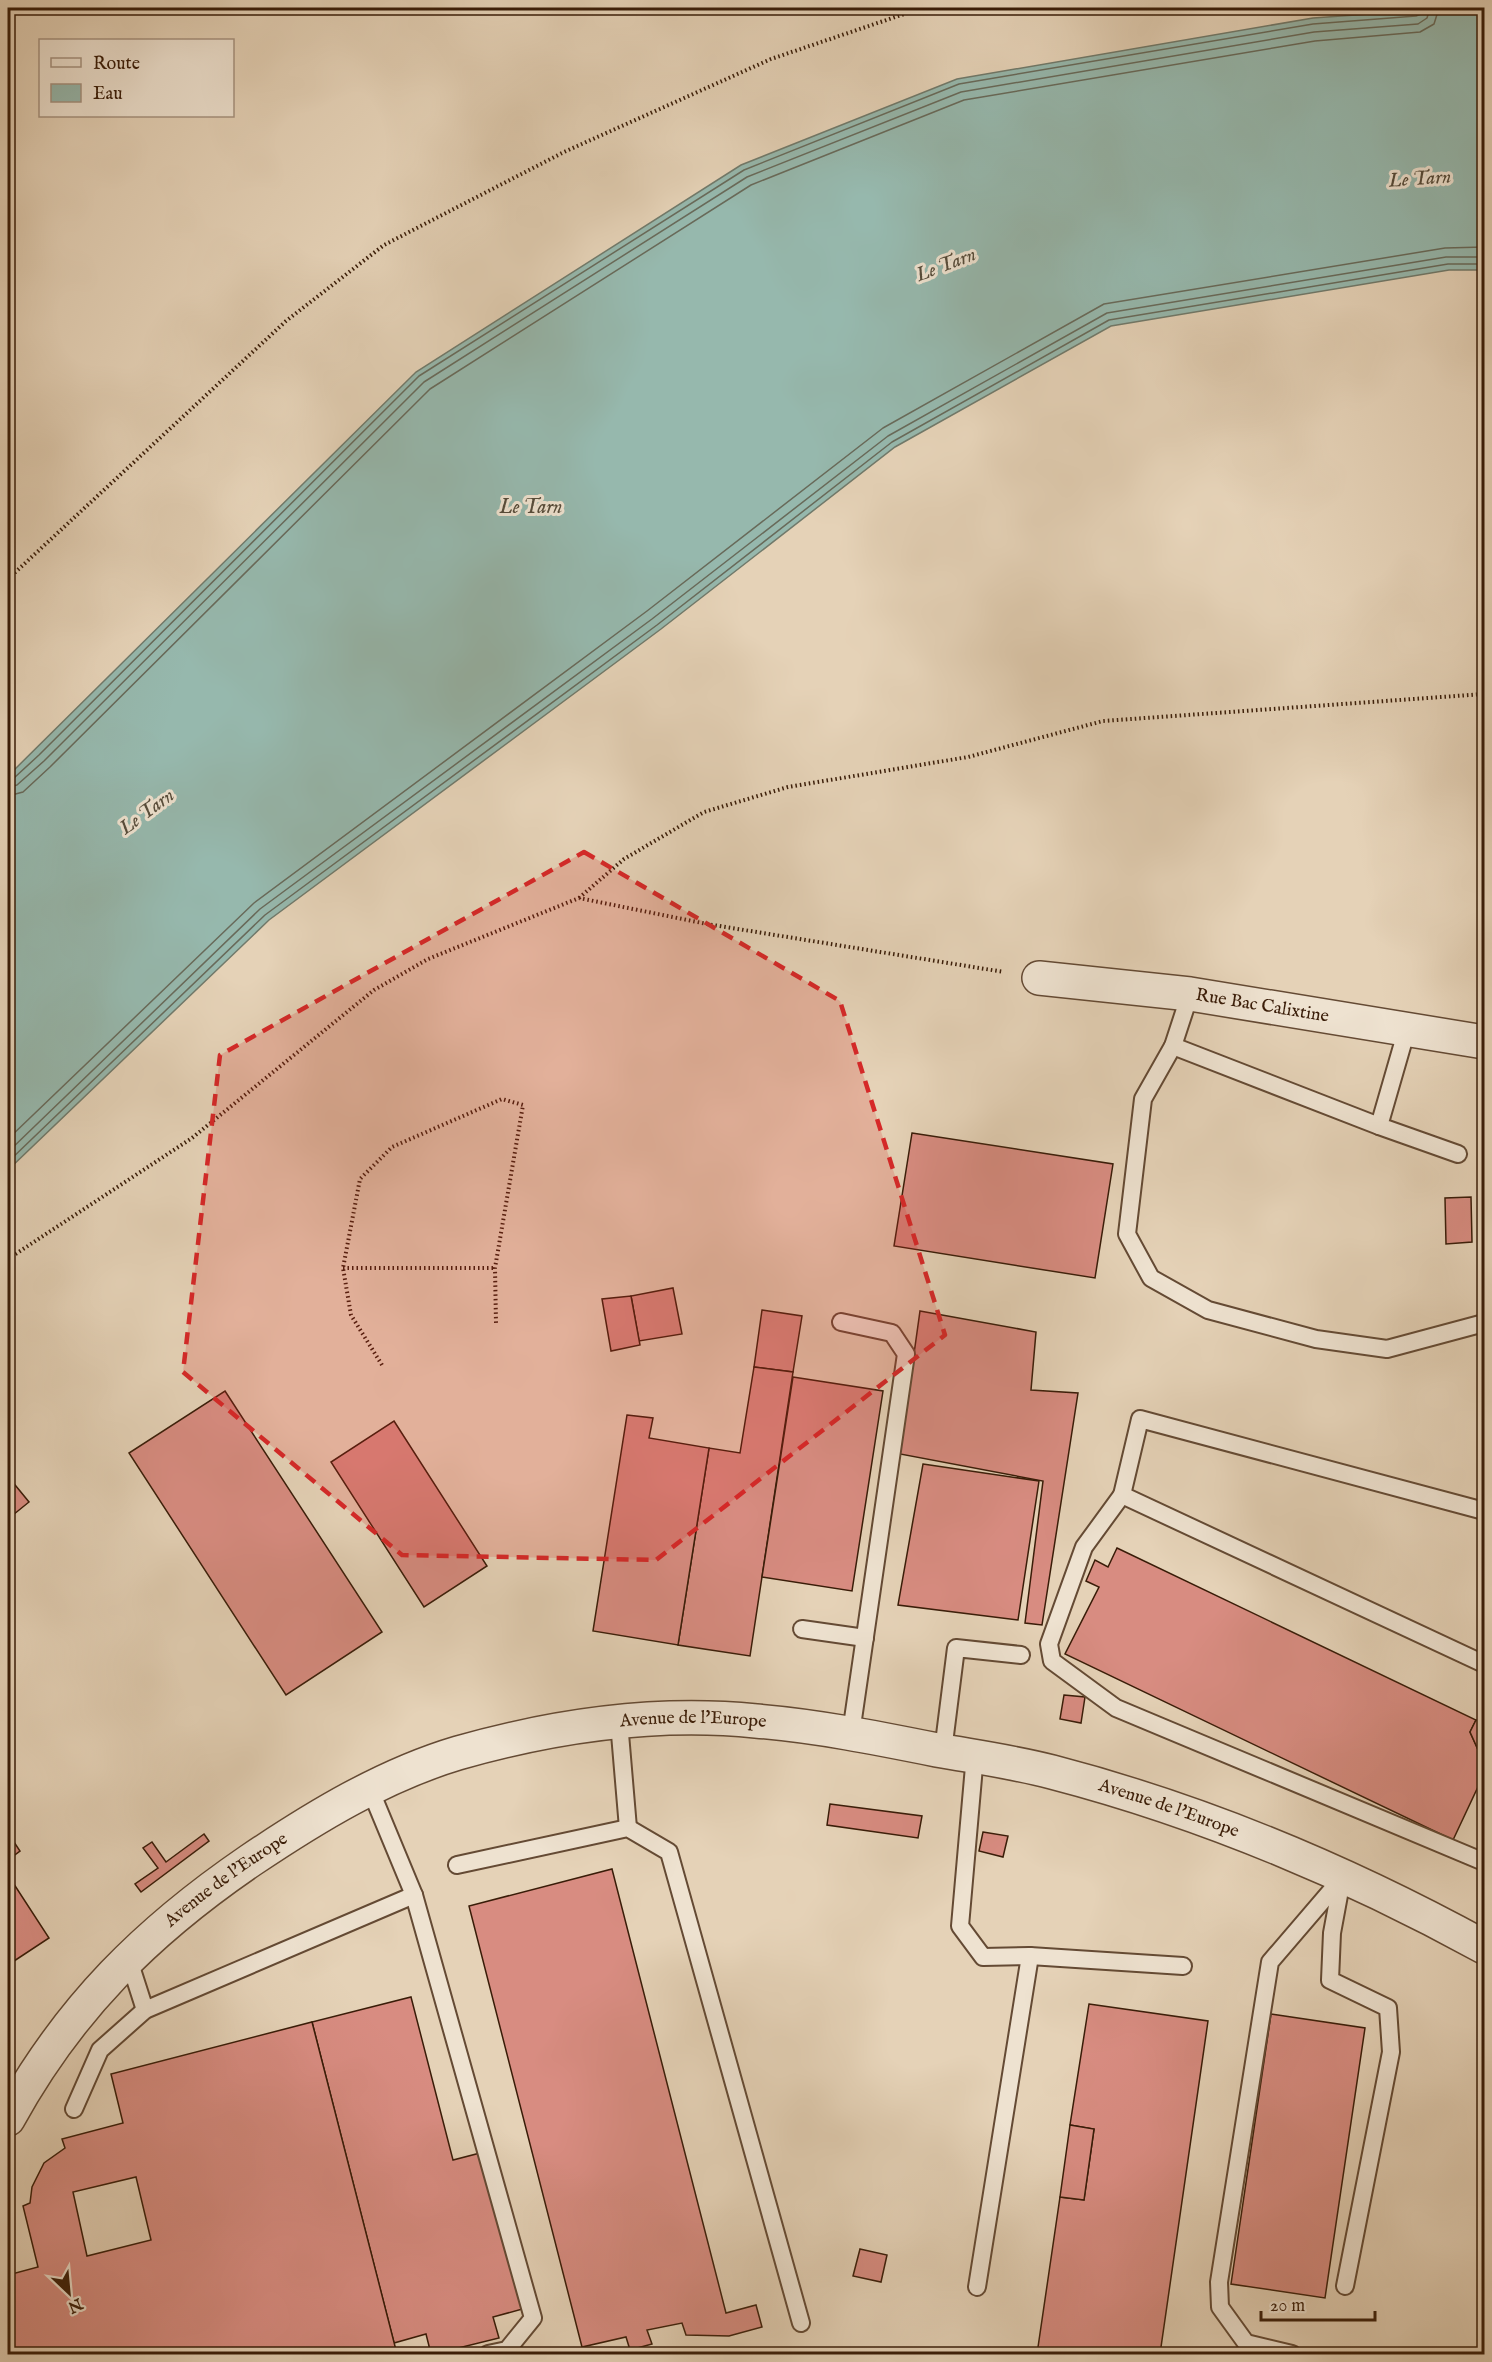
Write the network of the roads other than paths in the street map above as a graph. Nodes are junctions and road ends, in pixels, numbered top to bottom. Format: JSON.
{"nodes":[{"id":1,"x":1039,"y":978,"type":"road end"},
{"id":2,"x":1190,"y":994,"type":"junction"},
{"id":3,"x":1407,"y":1029,"type":"junction"},
{"id":4,"x":1485,"y":1042,"type":"edge"},
{"id":5,"x":1173,"y":1046,"type":"junction"},
{"id":6,"x":1379,"y":1126,"type":"junction"},
{"id":7,"x":1458,"y":1154,"type":"dead end"},
{"id":8,"x":841,"y":1322,"type":"dead end"},
{"id":9,"x":1485,"y":1323,"type":"edge"},
{"id":10,"x":1122,"y":1495,"type":"junction"},
{"id":11,"x":1485,"y":1511,"type":"edge"},
{"id":12,"x":802,"y":1629,"type":"dead end"},
{"id":13,"x":865,"y":1638,"type":"junction"},
{"id":14,"x":1021,"y":1655,"type":"dead end"},
{"id":15,"x":1485,"y":1664,"type":"edge"},
{"id":16,"x":619,"y":1722,"type":"junction"},
{"id":17,"x":851,"y":1732,"type":"junction"},
{"id":18,"x":943,"y":1751,"type":"junction"},
{"id":19,"x":975,"y":1755,"type":"junction"},
{"id":20,"x":370,"y":1790,"type":"junction"},
{"id":21,"x":628,"y":1828,"type":"junction"},
{"id":22,"x":1485,"y":1862,"type":"edge"},
{"id":23,"x":457,"y":1866,"type":"dead end"},
{"id":24,"x":1342,"y":1878,"type":"junction"},
{"id":25,"x":414,"y":1894,"type":"junction"},
{"id":26,"x":1481,"y":1938,"type":"edge"},
{"id":27,"x":1030,"y":1956,"type":"junction"},
{"id":28,"x":128,"y":1957,"type":"junction"},
{"id":29,"x":1183,"y":1966,"type":"dead end"},
{"id":30,"x":145,"y":2010,"type":"junction"},
{"id":31,"x":74,"y":2109,"type":"dead end"},
{"id":32,"x":8,"y":2119,"type":"edge"},
{"id":33,"x":1345,"y":2286,"type":"dead end"},
{"id":34,"x":977,"y":2287,"type":"dead end"},
{"id":35,"x":801,"y":2323,"type":"dead end"},
{"id":36,"x":488,"y":2355,"type":"edge"},
{"id":37,"x":1292,"y":2355,"type":"edge"}],
"edges":[{"from":1,"to":2,"type":"street","name":"Rue Bac Calixtine"},
{"from":2,"to":3,"type":"street","name":"Rue Bac Calixtine"},
{"from":2,"to":5,"type":"lane"},
{"from":3,"to":4,"type":"street","name":"Rue Bac Calixtine"},
{"from":3,"to":6,"type":"lane"},
{"from":5,"to":6,"type":"lane"},
{"from":5,"to":9,"type":"lane"},
{"from":6,"to":7,"type":"lane"},
{"from":8,"to":13,"type":"lane"},
{"from":10,"to":11,"type":"lane"},
{"from":10,"to":15,"type":"lane"},
{"from":10,"to":22,"type":"lane"},
{"from":12,"to":13,"type":"lane"},
{"from":13,"to":17,"type":"lane"},
{"from":14,"to":18,"type":"lane"},
{"from":16,"to":17,"type":"street","name":"Avenue de l'Europe"},
{"from":16,"to":20,"type":"street","name":"Avenue de l'Europe"},
{"from":16,"to":21,"type":"lane"},
{"from":17,"to":18,"type":"street","name":"Avenue de l'Europe"},
{"from":18,"to":19,"type":"street","name":"Avenue de l'Europe"},
{"from":19,"to":24,"type":"street","name":"Avenue de l'Europe"},
{"from":19,"to":27,"type":"lane"},
{"from":20,"to":25,"type":"lane"},
{"from":20,"to":28,"type":"street","name":"Avenue de l'Europe"},
{"from":21,"to":23,"type":"lane"},
{"from":21,"to":35,"type":"lane"},
{"from":24,"to":26,"type":"street","name":"Avenue de l'Europe"},
{"from":24,"to":33,"type":"lane"},
{"from":24,"to":37,"type":"lane"},
{"from":25,"to":30,"type":"lane"},
{"from":25,"to":36,"type":"lane"},
{"from":27,"to":29,"type":"lane"},
{"from":27,"to":34,"type":"lane"},
{"from":28,"to":30,"type":"lane"},
{"from":28,"to":32,"type":"street","name":"Avenue de l'Europe"},
{"from":30,"to":31,"type":"lane"}]}
